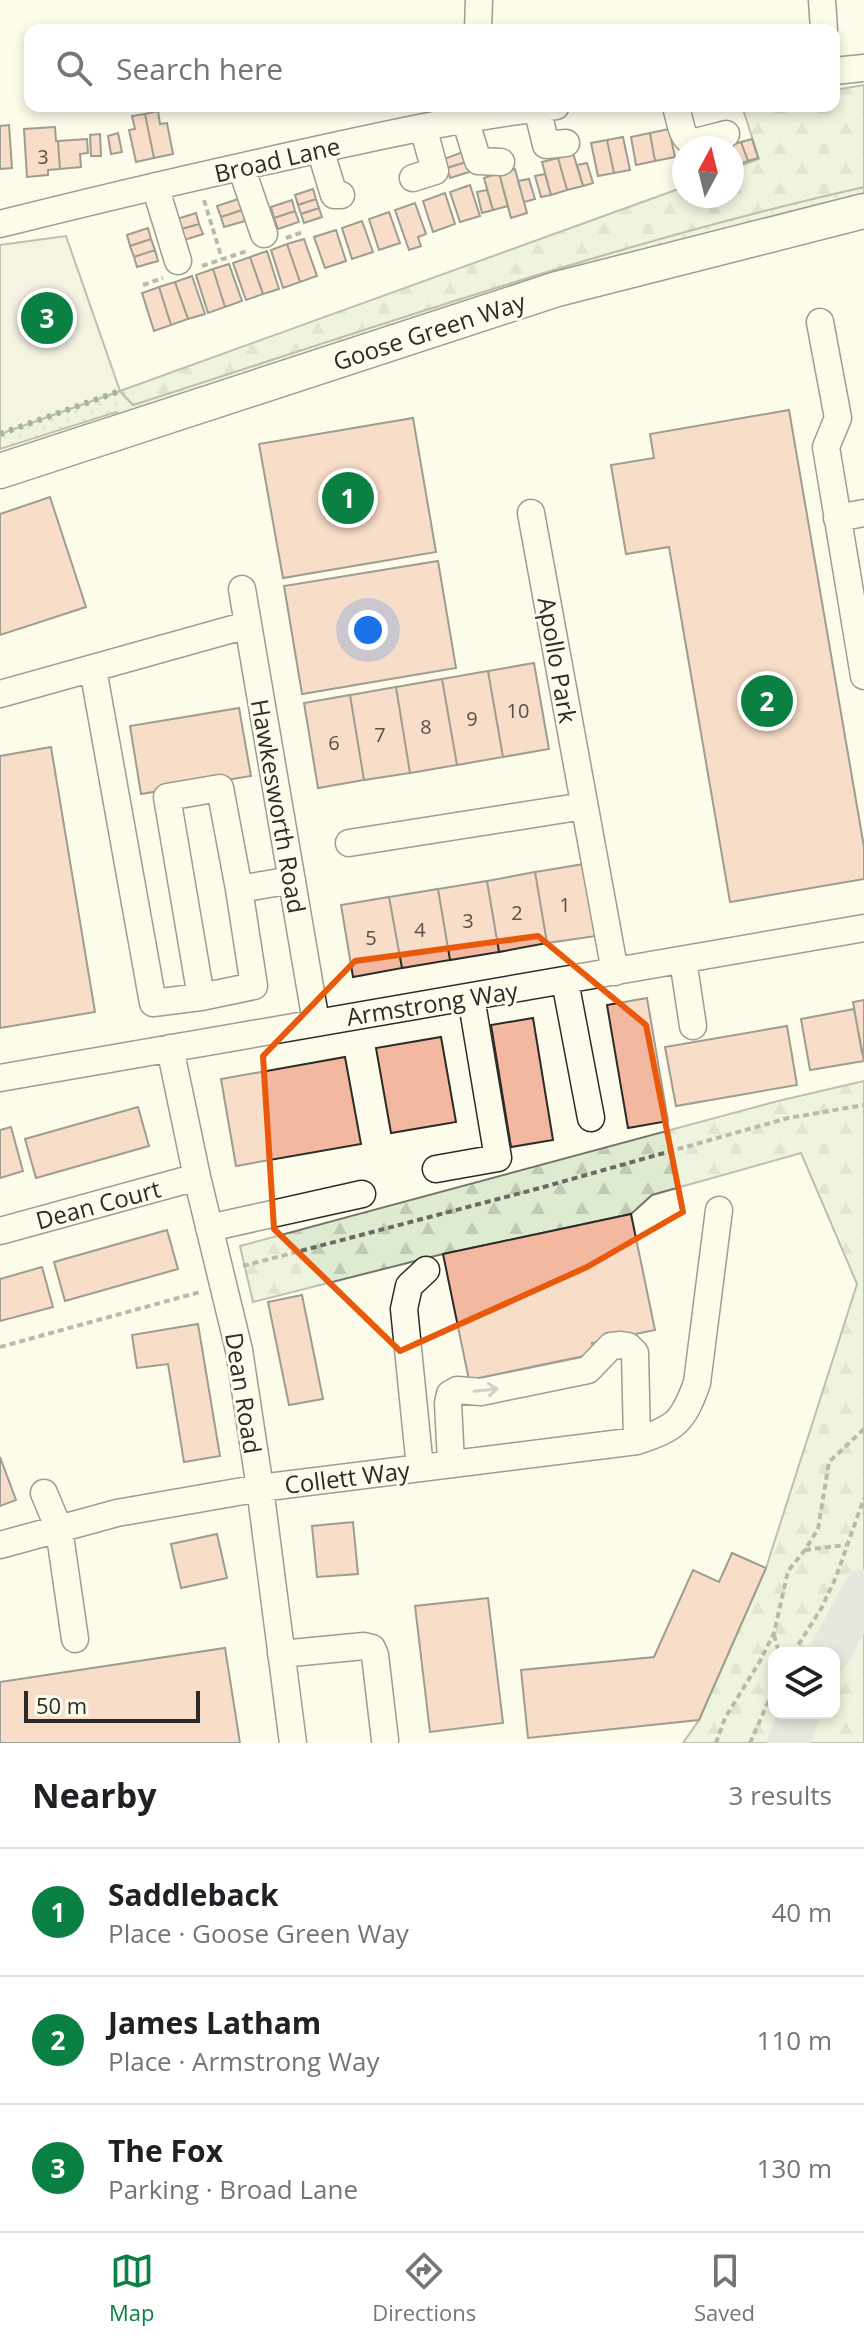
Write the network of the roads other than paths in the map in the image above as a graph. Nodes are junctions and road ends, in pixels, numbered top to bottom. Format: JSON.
{"nodes":[{"id":1,"x":479,"y":0,"type":"edge"},
{"id":2,"x":822,"y":0,"type":"edge"},
{"id":3,"x":478,"y":24,"type":"edge"},
{"id":4,"x":824,"y":24,"type":"edge"},
{"id":5,"x":864,"y":68,"type":"edge"},
{"id":6,"x":840,"y":70,"type":"edge"},
{"id":7,"x":493,"y":112,"type":"edge"},
{"id":8,"x":547,"y":112,"type":"edge"},
{"id":9,"x":677,"y":112,"type":"edge"},
{"id":10,"x":472,"y":114,"type":"edge"},
{"id":11,"x":423,"y":127,"type":"junction"},
{"id":12,"x":726,"y":134,"type":"dead end"},
{"id":13,"x":566,"y":143,"type":"dead end"},
{"id":14,"x":320,"y":149,"type":"junction"},
{"id":15,"x":501,"y":162,"type":"dead end"},
{"id":16,"x":241,"y":167,"type":"junction"},
{"id":17,"x":413,"y":178,"type":"dead end"},
{"id":18,"x":155,"y":186,"type":"junction"},
{"id":19,"x":341,"y":195,"type":"dead end"},
{"id":20,"x":864,"y":211,"type":"edge"},
{"id":21,"x":0,"y":224,"type":"edge"},
{"id":22,"x":265,"y":241,"type":"road end"},
{"id":23,"x":181,"y":268,"type":"road end"},
{"id":24,"x":820,"y":322,"type":"dead end"},
{"id":25,"x":0,"y":471,"type":"edge"},
{"id":26,"x":531,"y":513,"type":"dead end"},
{"id":27,"x":864,"y":513,"type":"edge"},
{"id":28,"x":837,"y":518,"type":"junction"},
{"id":29,"x":242,"y":589,"type":"dead end"},
{"id":30,"x":247,"y":625,"type":"junction"},
{"id":31,"x":93,"y":669,"type":"junction"},
{"id":32,"x":864,"y":676,"type":"edge"},
{"id":33,"x":0,"y":694,"type":"edge"},
{"id":34,"x":584,"y":806,"type":"junction"},
{"id":35,"x":349,"y":843,"type":"dead end"},
{"id":36,"x":292,"y":880,"type":"junction"},
{"id":37,"x":239,"y":889,"type":"junction"},
{"id":38,"x":864,"y":928,"type":"edge"},
{"id":39,"x":683,"y":960,"type":"junction"},
{"id":40,"x":615,"y":972,"type":"junction"},
{"id":41,"x":565,"y":981,"type":"junction"},
{"id":42,"x":201,"y":997,"type":"junction"},
{"id":43,"x":471,"y":997,"type":"junction"},
{"id":44,"x":316,"y":1022,"type":"junction"},
{"id":45,"x":693,"y":1026,"type":"dead end"},
{"id":46,"x":170,"y":1048,"type":"junction"},
{"id":47,"x":0,"y":1078,"type":"edge"},
{"id":48,"x":591,"y":1118,"type":"dead end"},
{"id":49,"x":436,"y":1169,"type":"dead end"},
{"id":50,"x":197,"y":1177,"type":"junction"},
{"id":51,"x":362,"y":1194,"type":"dead end"},
{"id":52,"x":719,"y":1210,"type":"dead end"},
{"id":53,"x":209,"y":1228,"type":"junction"},
{"id":54,"x":0,"y":1231,"type":"edge"},
{"id":55,"x":426,"y":1270,"type":"dead end"},
{"id":56,"x":637,"y":1441,"type":"junction"},
{"id":57,"x":451,"y":1463,"type":"junction"},
{"id":58,"x":420,"y":1468,"type":"junction"},
{"id":59,"x":260,"y":1488,"type":"junction"},
{"id":60,"x":44,"y":1493,"type":"dead end"},
{"id":61,"x":59,"y":1529,"type":"junction"},
{"id":62,"x":0,"y":1545,"type":"edge"},
{"id":63,"x":75,"y":1639,"type":"dead end"},
{"id":64,"x":281,"y":1654,"type":"junction"},
{"id":65,"x":385,"y":1740,"type":"dead end"},
{"id":66,"x":293,"y":1743,"type":"edge"}],
"edges":[{"from":1,"to":3,"type":"street"},
{"from":2,"to":4,"type":"street"},
{"from":5,"to":6,"type":"street"},
{"from":7,"to":10,"type":"street","name":"Broad Lane"},
{"from":8,"to":13,"type":"street"},
{"from":9,"to":12,"type":"street"},
{"from":10,"to":11,"type":"street","name":"Broad Lane"},
{"from":10,"to":15,"type":"street"},
{"from":11,"to":14,"type":"street","name":"Broad Lane"},
{"from":11,"to":17,"type":"street"},
{"from":14,"to":16,"type":"street","name":"Broad Lane"},
{"from":14,"to":19,"type":"street"},
{"from":16,"to":18,"type":"street","name":"Broad Lane"},
{"from":16,"to":22,"type":"street"},
{"from":18,"to":21,"type":"street","name":"Broad Lane"},
{"from":18,"to":23,"type":"street"},
{"from":20,"to":25,"type":"main road","name":"Goose Green Way"},
{"from":24,"to":28,"type":"street"},
{"from":26,"to":34,"type":"street","name":"Apollo Park"},
{"from":27,"to":28,"type":"street"},
{"from":28,"to":32,"type":"street"},
{"from":29,"to":30,"type":"street","name":"Hawkesworth Road"},
{"from":30,"to":31,"type":"street"},
{"from":30,"to":36,"type":"street","name":"Hawkesworth Road"},
{"from":31,"to":33,"type":"street"},
{"from":31,"to":42,"type":"street"},
{"from":34,"to":35,"type":"street"},
{"from":34,"to":40,"type":"street","name":"Apollo Park"},
{"from":36,"to":37,"type":"street"},
{"from":36,"to":44,"type":"street","name":"Hawkesworth Road"},
{"from":37,"to":42,"type":"street"},
{"from":37,"to":42,"type":"street"},
{"from":38,"to":39,"type":"street","name":"Armstrong Way"},
{"from":39,"to":40,"type":"street","name":"Armstrong Way"},
{"from":39,"to":45,"type":"street"},
{"from":40,"to":41,"type":"street","name":"Armstrong Way"},
{"from":41,"to":43,"type":"street","name":"Armstrong Way"},
{"from":41,"to":48,"type":"street"},
{"from":43,"to":44,"type":"street","name":"Armstrong Way"},
{"from":43,"to":49,"type":"street"},
{"from":44,"to":46,"type":"street","name":"Armstrong Way"},
{"from":46,"to":47,"type":"street","name":"Armstrong Way"},
{"from":46,"to":50,"type":"street","name":"Dean Road"},
{"from":50,"to":53,"type":"street","name":"Dean Road"},
{"from":50,"to":54,"type":"street","name":"Dean Court"},
{"from":51,"to":53,"type":"street"},
{"from":52,"to":56,"type":"street","name":"Collett Way"},
{"from":53,"to":59,"type":"street","name":"Dean Road"},
{"from":55,"to":58,"type":"street"},
{"from":56,"to":57,"type":"street","name":"Collett Way"},
{"from":57,"to":56,"type":"street","one_way":true},
{"from":57,"to":58,"type":"street","name":"Collett Way"},
{"from":58,"to":59,"type":"street","name":"Collett Way"},
{"from":59,"to":61,"type":"street","name":"Collett Way"},
{"from":59,"to":64,"type":"street","name":"Dean Road"},
{"from":60,"to":61,"type":"street"},
{"from":61,"to":62,"type":"street","name":"Collett Way"},
{"from":61,"to":63,"type":"street"},
{"from":64,"to":65,"type":"street"},
{"from":64,"to":66,"type":"street","name":"Dean Road"}]}
